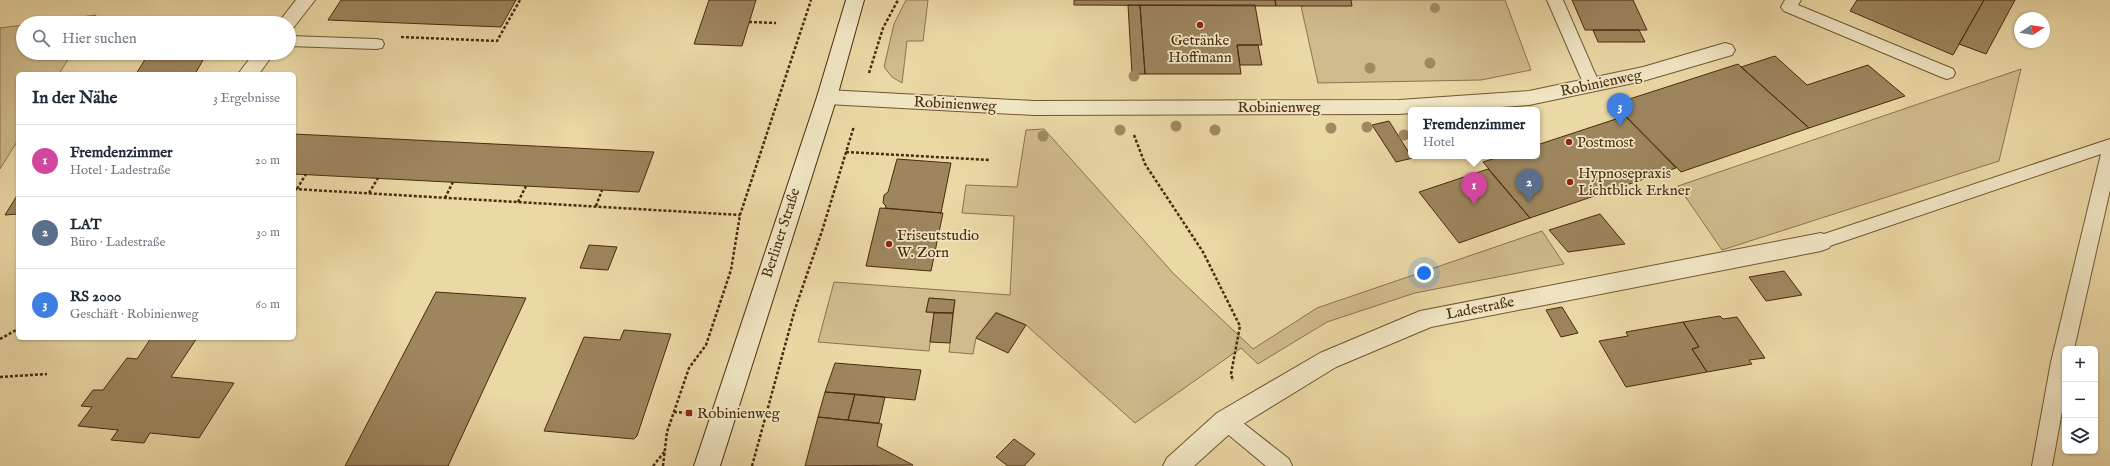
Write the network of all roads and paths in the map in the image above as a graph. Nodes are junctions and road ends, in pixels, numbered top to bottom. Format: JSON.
{"nodes":[{"id":1,"x":306,"y":0,"type":"edge"},
{"id":2,"x":520,"y":0,"type":"edge"},
{"id":3,"x":811,"y":0,"type":"edge"},
{"id":4,"x":855,"y":0,"type":"edge"},
{"id":5,"x":898,"y":0,"type":"edge"},
{"id":6,"x":1555,"y":0,"type":"edge"},
{"id":7,"x":1794,"y":0,"type":"edge"},
{"id":8,"x":293,"y":16,"type":"edge"},
{"id":9,"x":749,"y":22,"type":"dead end"},
{"id":10,"x":776,"y":23,"type":"dead end"},
{"id":11,"x":397,"y":36,"type":"dead end"},
{"id":12,"x":296,"y":41,"type":"edge"},
{"id":13,"x":376,"y":44,"type":"dead end"},
{"id":14,"x":1725,"y":50,"type":"dead end"},
{"id":15,"x":259,"y":60,"type":"edge"},
{"id":16,"x":250,"y":72,"type":"edge"},
{"id":17,"x":1947,"y":73,"type":"dead end"},
{"id":18,"x":1592,"y":85,"type":"junction"},
{"id":19,"x":827,"y":97,"type":"junction"},
{"id":20,"x":861,"y":100,"type":"junction"},
{"id":21,"x":1123,"y":107,"type":"junction"},
{"id":22,"x":2110,"y":145,"type":"edge"},
{"id":23,"x":846,"y":152,"type":"junction"},
{"id":24,"x":2110,"y":153,"type":"edge"},
{"id":25,"x":990,"y":160,"type":"dead end"},
{"id":26,"x":306,"y":174,"type":"dead end"},
{"id":27,"x":378,"y":178,"type":"dead end"},
{"id":28,"x":453,"y":182,"type":"dead end"},
{"id":29,"x":526,"y":186,"type":"dead end"},
{"id":30,"x":296,"y":189,"type":"edge"},
{"id":31,"x":602,"y":190,"type":"dead end"},
{"id":32,"x":369,"y":193,"type":"junction"},
{"id":33,"x":445,"y":198,"type":"junction"},
{"id":34,"x":518,"y":202,"type":"junction"},
{"id":35,"x":596,"y":206,"type":"junction"},
{"id":36,"x":740,"y":215,"type":"junction"},
{"id":37,"x":1821,"y":242,"type":"joint"},
{"id":38,"x":16,"y":330,"type":"edge"},
{"id":39,"x":0,"y":339,"type":"edge"},
{"id":40,"x":47,"y":374,"type":"dead end"},
{"id":41,"x":0,"y":376,"type":"edge"},
{"id":42,"x":674,"y":412,"type":"junction"},
{"id":43,"x":689,"y":413,"type":"dead end"},
{"id":44,"x":1234,"y":416,"type":"junction"},
{"id":45,"x":665,"y":451,"type":"junction"},
{"id":46,"x":653,"y":466,"type":"edge"},
{"id":47,"x":663,"y":466,"type":"edge"},
{"id":48,"x":707,"y":466,"type":"edge"},
{"id":49,"x":752,"y":466,"type":"edge"},
{"id":50,"x":1176,"y":466,"type":"edge"},
{"id":51,"x":1282,"y":466,"type":"edge"},
{"id":52,"x":2042,"y":466,"type":"edge"}],
"edges":[{"from":1,"to":8,"type":"street"},
{"from":2,"to":11,"type":"path"},
{"from":3,"to":36,"type":"path"},
{"from":4,"to":19,"type":"street","name":"Berliner Straße"},
{"from":5,"to":20,"type":"path"},
{"from":6,"to":18,"type":"lane"},
{"from":7,"to":17,"type":"lane"},
{"from":9,"to":10,"type":"path"},
{"from":12,"to":13,"type":"lane"},
{"from":14,"to":18,"type":"street","name":"Robinienweg"},
{"from":15,"to":16,"type":"street"},
{"from":18,"to":21,"type":"street","name":"Robinienweg"},
{"from":19,"to":20,"type":"street","name":"Robinienweg"},
{"from":19,"to":48,"type":"street","name":"Berliner Straße"},
{"from":20,"to":21,"type":"street","name":"Robinienweg"},
{"from":20,"to":23,"type":"path"},
{"from":21,"to":44,"type":"path"},
{"from":22,"to":37,"type":"lane"},
{"from":23,"to":25,"type":"path"},
{"from":23,"to":49,"type":"path"},
{"from":24,"to":52,"type":"lane"},
{"from":26,"to":30,"type":"path"},
{"from":27,"to":32,"type":"path"},
{"from":28,"to":33,"type":"path"},
{"from":29,"to":34,"type":"path"},
{"from":30,"to":32,"type":"path"},
{"from":31,"to":35,"type":"path"},
{"from":32,"to":33,"type":"path"},
{"from":33,"to":34,"type":"path"},
{"from":34,"to":35,"type":"path"},
{"from":35,"to":36,"type":"path"},
{"from":36,"to":42,"type":"path"},
{"from":37,"to":44,"type":"street","name":"Ladestraße"},
{"from":38,"to":39,"type":"path"},
{"from":40,"to":41,"type":"path"},
{"from":42,"to":43,"type":"path"},
{"from":42,"to":45,"type":"path"},
{"from":44,"to":50,"type":"street","name":"Ladestraße"},
{"from":44,"to":51,"type":"lane"},
{"from":45,"to":46,"type":"path"},
{"from":45,"to":47,"type":"path"}]}
